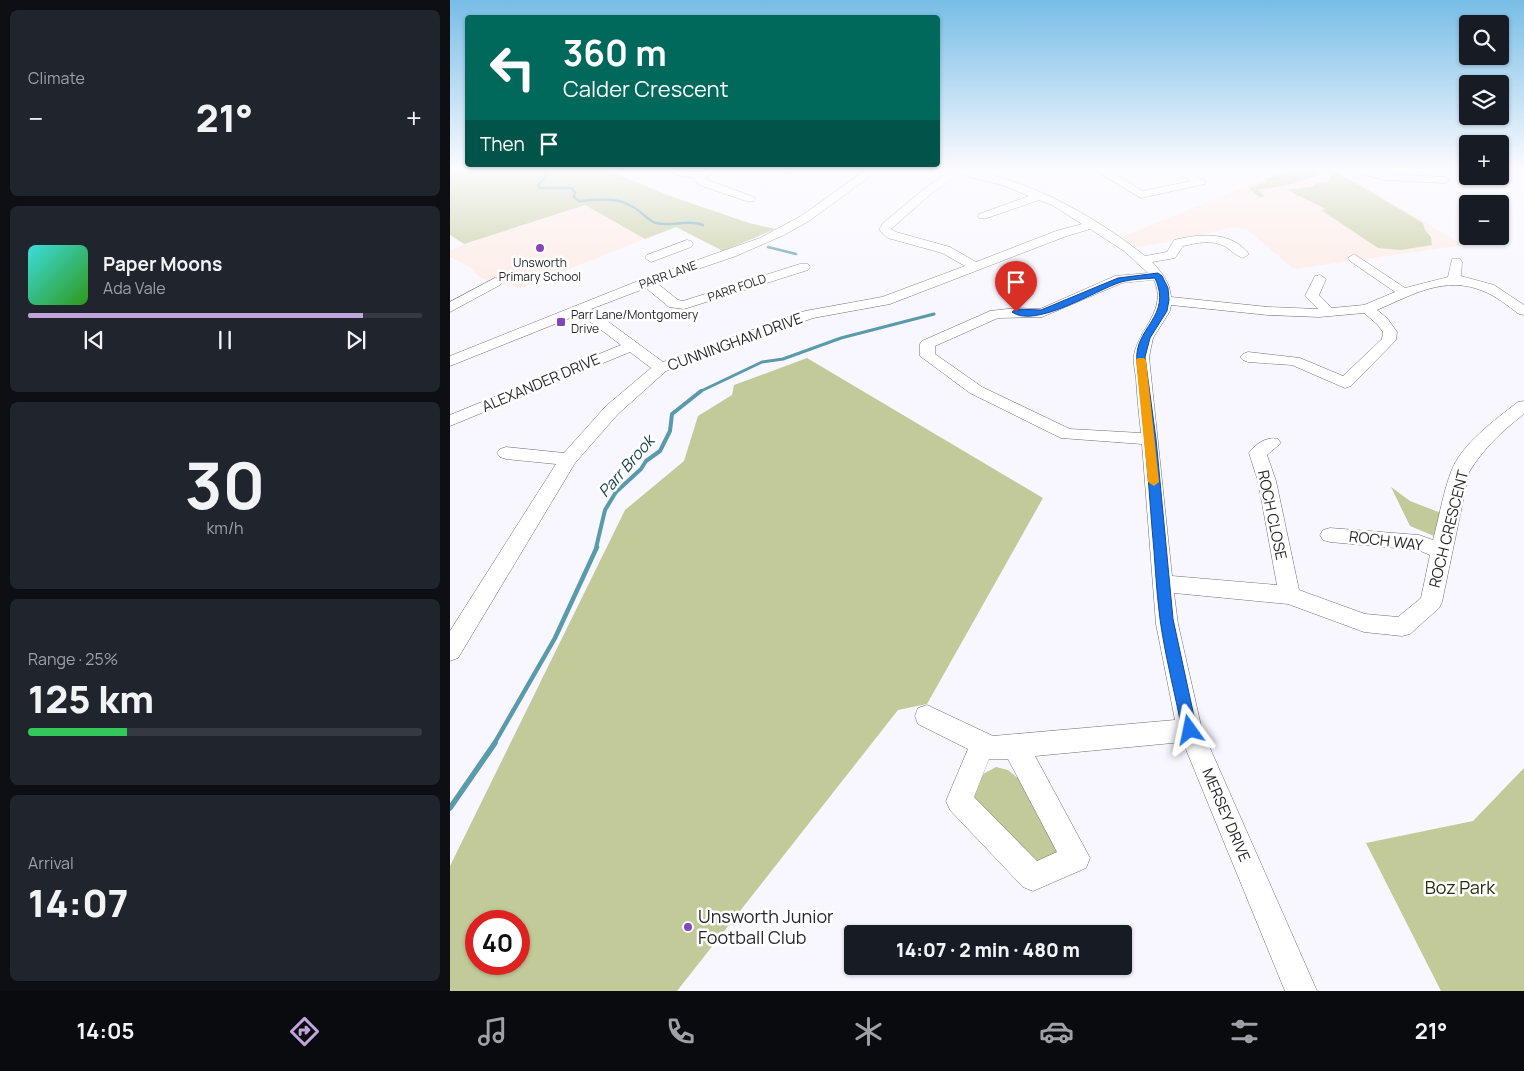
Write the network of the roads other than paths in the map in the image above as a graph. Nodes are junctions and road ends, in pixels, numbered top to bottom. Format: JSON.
{"nodes":[{"id":1,"x":811,"y":215,"type":"edge"},
{"id":2,"x":898,"y":215,"type":"edge"},
{"id":3,"x":1075,"y":215,"type":"edge"},
{"id":4,"x":1093,"y":225,"type":"junction"},
{"id":5,"x":687,"y":244,"type":"dead end"},
{"id":6,"x":673,"y":250,"type":"junction"},
{"id":7,"x":1243,"y":254,"type":"dead end"},
{"id":8,"x":1170,"y":256,"type":"junction"},
{"id":9,"x":651,"y":258,"type":"dead end"},
{"id":10,"x":1354,"y":258,"type":"dead end"},
{"id":11,"x":1143,"y":260,"type":"junction"},
{"id":12,"x":1456,"y":262,"type":"dead end"},
{"id":13,"x":702,"y":263,"type":"junction"},
{"id":14,"x":1182,"y":266,"type":"dead end"},
{"id":15,"x":804,"y":267,"type":"dead end"},
{"id":16,"x":976,"y":267,"type":"junction"},
{"id":17,"x":1158,"y":276,"type":"junction"},
{"id":18,"x":1320,"y":279,"type":"dead end"},
{"id":19,"x":1456,"y":279,"type":"junction"},
{"id":20,"x":496,"y":282,"type":"dead end"},
{"id":21,"x":648,"y":283,"type":"junction"},
{"id":22,"x":1403,"y":292,"type":"junction"},
{"id":23,"x":1165,"y":300,"type":"junction"},
{"id":24,"x":450,"y":308,"type":"edge"},
{"id":25,"x":582,"y":308,"type":"junction"},
{"id":26,"x":1367,"y":309,"type":"junction"},
{"id":27,"x":1524,"y":311,"type":"edge"},
{"id":28,"x":1329,"y":312,"type":"junction"},
{"id":29,"x":631,"y":346,"type":"junction"},
{"id":30,"x":1248,"y":357,"type":"dead end"},
{"id":31,"x":450,"y":361,"type":"edge"},
{"id":32,"x":661,"y":368,"type":"junction"},
{"id":33,"x":1524,"y":406,"type":"edge"},
{"id":34,"x":450,"y":421,"type":"edge"},
{"id":35,"x":1150,"y":439,"type":"junction"},
{"id":36,"x":1272,"y":442,"type":"dead end"},
{"id":37,"x":506,"y":453,"type":"dead end"},
{"id":38,"x":568,"y":459,"type":"junction"},
{"id":39,"x":1330,"y":535,"type":"dead end"},
{"id":40,"x":1441,"y":551,"type":"junction"},
{"id":41,"x":1162,"y":584,"type":"junction"},
{"id":42,"x":1289,"y":595,"type":"junction"},
{"id":43,"x":450,"y":651,"type":"edge"},
{"id":44,"x":927,"y":716,"type":"dead end"},
{"id":45,"x":1190,"y":730,"type":"junction"},
{"id":46,"x":983,"y":743,"type":"junction"},
{"id":47,"x":1015,"y":746,"type":"junction"},
{"id":48,"x":1301,"y":991,"type":"edge"}],
"edges":[{"from":1,"to":13,"type":"street","name":"PARR LANE"},
{"from":2,"to":16,"type":"street"},
{"from":3,"to":4,"type":"street"},
{"from":4,"to":11,"type":"street"},
{"from":4,"to":16,"type":"street","name":"CUNNINGHAM DRIVE"},
{"from":5,"to":6,"type":"street"},
{"from":6,"to":9,"type":"street"},
{"from":6,"to":13,"type":"street"},
{"from":7,"to":8,"type":"street"},
{"from":8,"to":11,"type":"street"},
{"from":8,"to":14,"type":"street"},
{"from":10,"to":22,"type":"street"},
{"from":11,"to":17,"type":"street"},
{"from":12,"to":19,"type":"street"},
{"from":13,"to":21,"type":"street","name":"PARR LANE"},
{"from":15,"to":21,"type":"street","name":"PARR FOLD"},
{"from":16,"to":32,"type":"street","name":"CUNNINGHAM DRIVE"},
{"from":17,"to":23,"type":"street"},
{"from":17,"to":35,"type":"street"},
{"from":18,"to":28,"type":"street"},
{"from":19,"to":22,"type":"street"},
{"from":19,"to":27,"type":"street"},
{"from":20,"to":24,"type":"street"},
{"from":21,"to":25,"type":"street","name":"PARR LANE"},
{"from":22,"to":26,"type":"street"},
{"from":23,"to":28,"type":"street"},
{"from":23,"to":35,"type":"street","name":"MERSEY DRIVE"},
{"from":25,"to":29,"type":"street"},
{"from":25,"to":31,"type":"street","name":"PARR LANE"},
{"from":26,"to":28,"type":"street"},
{"from":26,"to":30,"type":"street"},
{"from":29,"to":32,"type":"street"},
{"from":29,"to":34,"type":"street","name":"ALEXANDER DRIVE"},
{"from":32,"to":38,"type":"street","name":"CUNNINGHAM DRIVE"},
{"from":33,"to":40,"type":"street","name":"ROCH CRESCENT"},
{"from":35,"to":41,"type":"street","name":"MERSEY DRIVE"},
{"from":36,"to":42,"type":"street","name":"ROCH CLOSE"},
{"from":37,"to":38,"type":"street"},
{"from":38,"to":43,"type":"street","name":"CUNNINGHAM DRIVE"},
{"from":39,"to":40,"type":"street","name":"ROCH WAY"},
{"from":40,"to":42,"type":"street","name":"ROCH CRESCENT"},
{"from":41,"to":42,"type":"street","name":"ROCH CRESCENT"},
{"from":41,"to":45,"type":"street","name":"MERSEY DRIVE"},
{"from":44,"to":46,"type":"street"},
{"from":45,"to":47,"type":"street"},
{"from":45,"to":48,"type":"street","name":"MERSEY DRIVE"},
{"from":46,"to":47,"type":"street"},
{"from":46,"to":47,"type":"street"}]}
